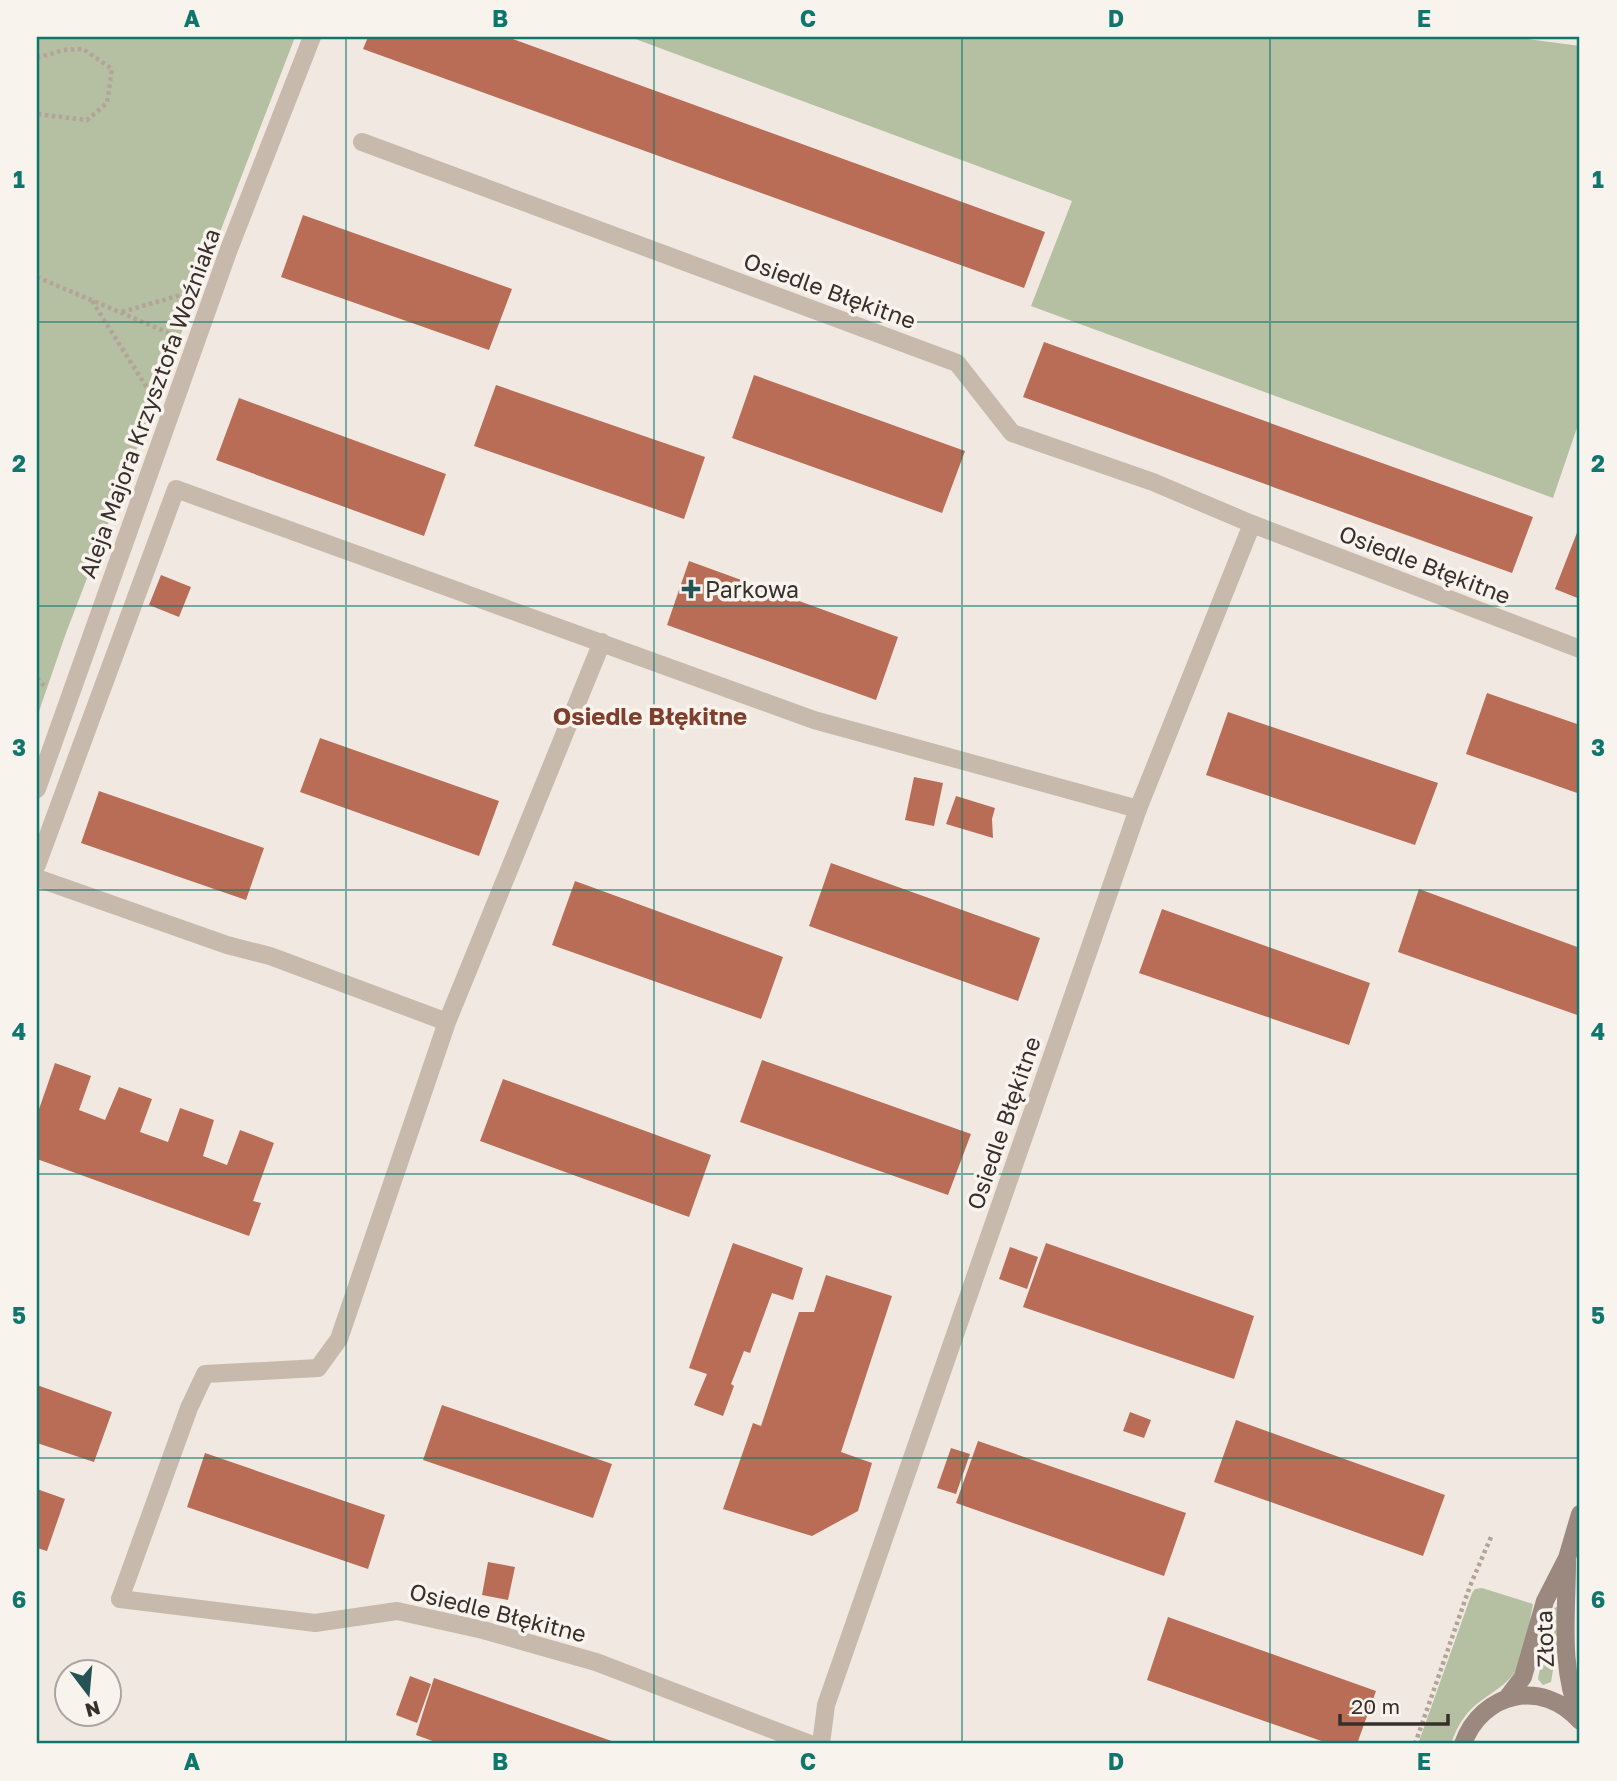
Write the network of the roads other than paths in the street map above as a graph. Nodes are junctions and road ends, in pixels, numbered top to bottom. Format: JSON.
{"nodes":[{"id":1,"x":312,"y":37,"type":"edge"},
{"id":2,"x":362,"y":142,"type":"dead end"},
{"id":3,"x":1252,"y":524,"type":"junction"},
{"id":4,"x":602,"y":642,"type":"junction"},
{"id":5,"x":1580,"y":649,"type":"edge"},
{"id":6,"x":37,"y":789,"type":"edge"},
{"id":7,"x":1138,"y":809,"type":"junction"},
{"id":8,"x":37,"y":865,"type":"edge"},
{"id":9,"x":37,"y":877,"type":"edge"},
{"id":10,"x":447,"y":1022,"type":"junction"},
{"id":11,"x":1580,"y":1514,"type":"edge"},
{"id":12,"x":1567,"y":1558,"type":"junction"},
{"id":13,"x":1507,"y":1698,"type":"junction"},
{"id":14,"x":1580,"y":1716,"type":"edge"},
{"id":15,"x":1580,"y":1721,"type":"edge"},
{"id":16,"x":810,"y":1744,"type":"edge"},
{"id":17,"x":821,"y":1744,"type":"edge"},
{"id":18,"x":1463,"y":1744,"type":"edge"}],
"edges":[{"from":1,"to":6,"type":"street","name":"Aleja Majora Krzysztofa Woźniaka"},
{"from":2,"to":3,"type":"street","name":"Osiedle Błękitne"},
{"from":3,"to":5,"type":"street","name":"Osiedle Błękitne"},
{"from":3,"to":7,"type":"street","name":"Osiedle Błękitne"},
{"from":4,"to":7,"type":"street"},
{"from":4,"to":8,"type":"street"},
{"from":4,"to":10,"type":"street"},
{"from":7,"to":17,"type":"street","name":"Osiedle Błękitne"},
{"from":9,"to":10,"type":"street"},
{"from":10,"to":16,"type":"street","name":"Osiedle Błękitne"},
{"from":11,"to":12,"type":"street","name":"Złota"},
{"from":12,"to":13,"type":"street","name":"Złota"},
{"from":12,"to":14,"type":"street","name":"Złota"},
{"from":13,"to":15,"type":"street"},
{"from":13,"to":18,"type":"street"}]}
